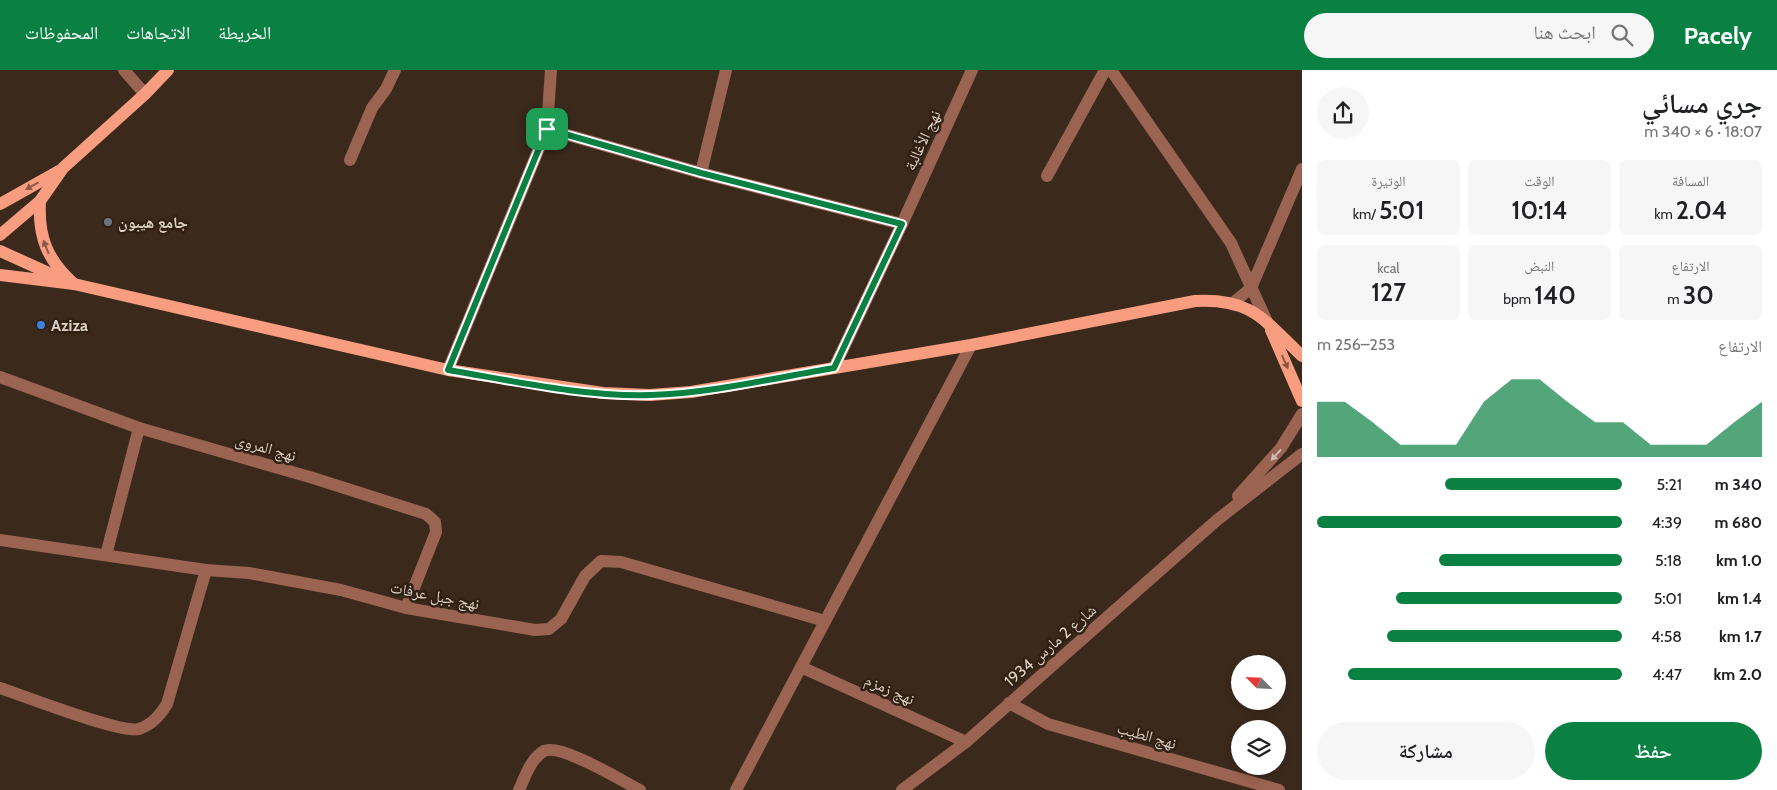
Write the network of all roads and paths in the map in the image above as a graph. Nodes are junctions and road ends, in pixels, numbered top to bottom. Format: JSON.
{"nodes":[{"id":1,"x":124,"y":70,"type":"edge"},
{"id":2,"x":168,"y":70,"type":"edge"},
{"id":3,"x":395,"y":70,"type":"edge"},
{"id":4,"x":551,"y":70,"type":"edge"},
{"id":5,"x":726,"y":70,"type":"edge"},
{"id":6,"x":972,"y":70,"type":"edge"},
{"id":7,"x":1105,"y":70,"type":"edge"},
{"id":8,"x":1111,"y":70,"type":"edge"},
{"id":9,"x":145,"y":94,"type":"junction"},
{"id":10,"x":547,"y":129,"type":"junction"},
{"id":11,"x":350,"y":160,"type":"dead end"},
{"id":12,"x":63,"y":168,"type":"junction"},
{"id":13,"x":1302,"y":170,"type":"edge"},
{"id":14,"x":701,"y":173,"type":"junction"},
{"id":15,"x":1047,"y":176,"type":"dead end"},
{"id":16,"x":40,"y":201,"type":"junction"},
{"id":17,"x":0,"y":204,"type":"edge"},
{"id":18,"x":902,"y":224,"type":"junction"},
{"id":19,"x":0,"y":235,"type":"edge"},
{"id":20,"x":0,"y":251,"type":"edge"},
{"id":21,"x":1,"y":277,"type":"edge"},
{"id":22,"x":74,"y":284,"type":"junction"},
{"id":23,"x":1251,"y":288,"type":"junction"},
{"id":24,"x":1233,"y":303,"type":"junction"},
{"id":25,"x":1268,"y":324,"type":"junction"},
{"id":26,"x":970,"y":345,"type":"junction"},
{"id":27,"x":1302,"y":356,"type":"edge"},
{"id":28,"x":834,"y":368,"type":"junction"},
{"id":29,"x":448,"y":370,"type":"junction"},
{"id":30,"x":0,"y":376,"type":"edge"},
{"id":31,"x":1302,"y":400,"type":"edge"},
{"id":32,"x":1302,"y":414,"type":"edge"},
{"id":33,"x":139,"y":428,"type":"junction"},
{"id":34,"x":1302,"y":454,"type":"edge"},
{"id":35,"x":1217,"y":520,"type":"junction"},
{"id":36,"x":0,"y":540,"type":"edge"},
{"id":37,"x":106,"y":555,"type":"junction"},
{"id":38,"x":206,"y":570,"type":"junction"},
{"id":39,"x":406,"y":608,"type":"junction"},
{"id":40,"x":825,"y":621,"type":"junction"},
{"id":41,"x":802,"y":667,"type":"junction"},
{"id":42,"x":0,"y":688,"type":"edge"},
{"id":43,"x":1009,"y":703,"type":"junction"},
{"id":44,"x":966,"y":742,"type":"junction"},
{"id":45,"x":519,"y":790,"type":"edge"},
{"id":46,"x":640,"y":790,"type":"edge"},
{"id":47,"x":736,"y":790,"type":"edge"},
{"id":48,"x":902,"y":790,"type":"edge"},
{"id":49,"x":1279,"y":790,"type":"edge"}],
"edges":[{"from":1,"to":9,"type":"street"},
{"from":2,"to":9,"type":"main road"},
{"from":3,"to":11,"type":"street"},
{"from":4,"to":10,"type":"street"},
{"from":5,"to":14,"type":"street"},
{"from":6,"to":18,"type":"street","name":"نهج الأغالبة"},
{"from":7,"to":15,"type":"street"},
{"from":8,"to":23,"type":"street"},
{"from":9,"to":12,"type":"main road"},
{"from":10,"to":14,"type":"street"},
{"from":10,"to":29,"type":"street"},
{"from":12,"to":16,"type":"main road"},
{"from":12,"to":17,"type":"main road","one_way":true},
{"from":13,"to":23,"type":"street"},
{"from":14,"to":18,"type":"street"},
{"from":16,"to":19,"type":"main road"},
{"from":22,"to":16,"type":"main road","one_way":true},
{"from":18,"to":28,"type":"street","name":"نهج الأغالبة"},
{"from":20,"to":22,"type":"main road"},
{"from":21,"to":22,"type":"main road"},
{"from":22,"to":29,"type":"main road"},
{"from":23,"to":24,"type":"street"},
{"from":23,"to":25,"type":"street"},
{"from":24,"to":25,"type":"main road"},
{"from":24,"to":26,"type":"main road"},
{"from":25,"to":27,"type":"main road"},
{"from":25,"to":31,"type":"main road","one_way":true},
{"from":26,"to":28,"type":"main road"},
{"from":26,"to":40,"type":"street"},
{"from":28,"to":29,"type":"main road"},
{"from":30,"to":33,"type":"street","name":"نهج المروى"},
{"from":32,"to":35,"type":"street","name":"شارع 2 مارس 1934","one_way":true},
{"from":33,"to":37,"type":"street"},
{"from":33,"to":39,"type":"street","name":"نهج المروى"},
{"from":34,"to":35,"type":"street","name":"شارع 2 مارس 1934"},
{"from":35,"to":43,"type":"street","name":"شارع 2 مارس 1934"},
{"from":36,"to":37,"type":"street","name":"نهج جبل عرفات"},
{"from":37,"to":38,"type":"street","name":"نهج جبل عرفات"},
{"from":38,"to":39,"type":"street","name":"نهج جبل عرفات"},
{"from":38,"to":42,"type":"street"},
{"from":39,"to":40,"type":"street","name":"نهج جبل عرفات"},
{"from":40,"to":41,"type":"street"},
{"from":41,"to":44,"type":"street","name":"نهج زمزم"},
{"from":41,"to":47,"type":"street"},
{"from":43,"to":44,"type":"street","name":"شارع 2 مارس 1934"},
{"from":43,"to":49,"type":"street","name":"نهج الطيب"},
{"from":44,"to":48,"type":"street","name":"شارع 2 مارس 1934"},
{"from":45,"to":46,"type":"street"}]}
